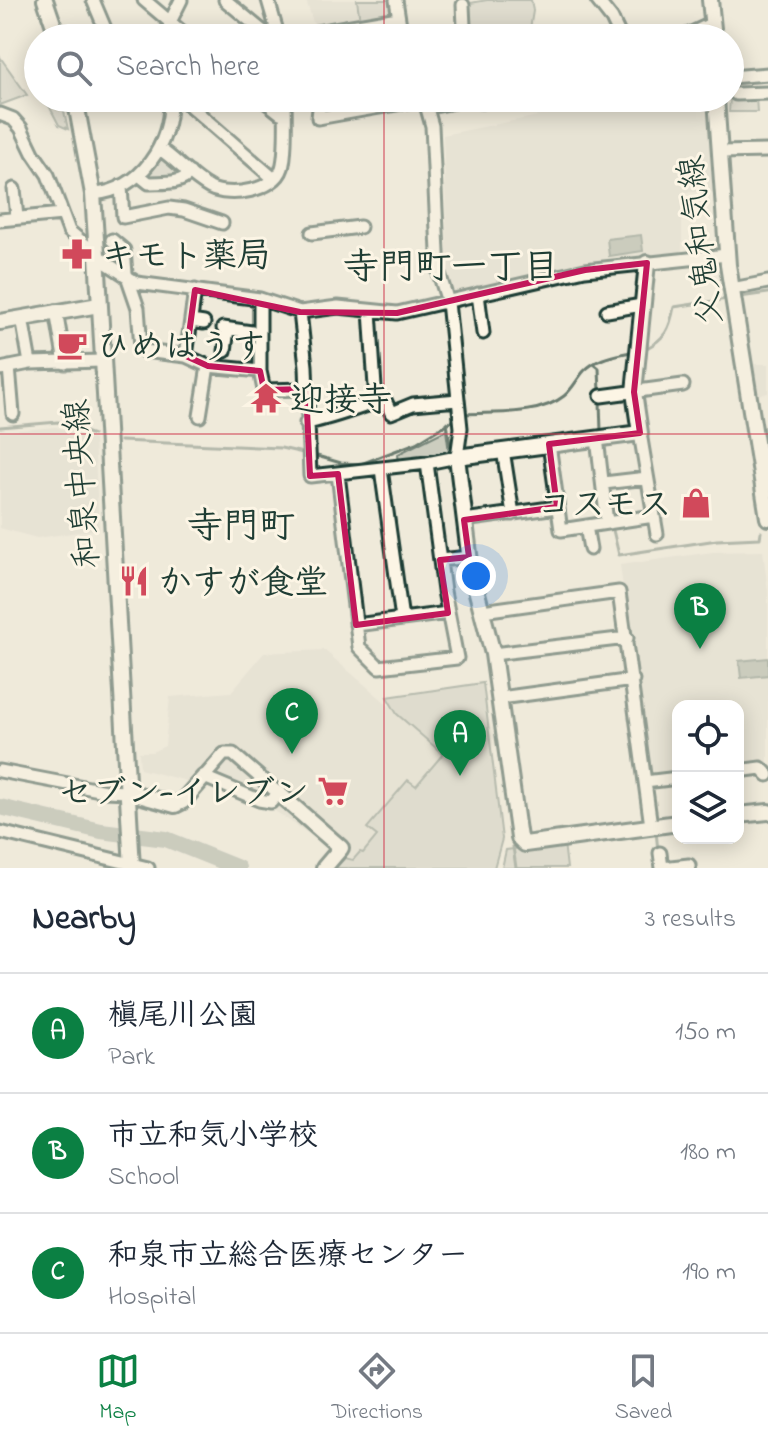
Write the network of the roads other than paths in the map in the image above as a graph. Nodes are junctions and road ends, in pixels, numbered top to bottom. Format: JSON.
{"nodes":[{"id":1,"x":45,"y":0,"type":"edge"},
{"id":2,"x":93,"y":0,"type":"edge"},
{"id":3,"x":144,"y":0,"type":"edge"},
{"id":4,"x":181,"y":0,"type":"edge"},
{"id":5,"x":225,"y":0,"type":"edge"},
{"id":6,"x":268,"y":0,"type":"edge"},
{"id":7,"x":396,"y":0,"type":"edge"},
{"id":8,"x":597,"y":0,"type":"edge"},
{"id":9,"x":710,"y":0,"type":"edge"},
{"id":10,"x":463,"y":5,"type":"dead end"},
{"id":11,"x":398,"y":18,"type":"junction"},
{"id":12,"x":170,"y":22,"type":"junction"},
{"id":13,"x":53,"y":24,"type":"edge"},
{"id":14,"x":103,"y":24,"type":"edge"},
{"id":15,"x":172,"y":24,"type":"edge"},
{"id":16,"x":254,"y":24,"type":"edge"},
{"id":17,"x":275,"y":24,"type":"edge"},
{"id":18,"x":380,"y":24,"type":"edge"},
{"id":19,"x":399,"y":24,"type":"edge"},
{"id":20,"x":464,"y":24,"type":"edge"},
{"id":21,"x":614,"y":24,"type":"edge"},
{"id":22,"x":712,"y":24,"type":"edge"},
{"id":23,"x":768,"y":74,"type":"edge"},
{"id":24,"x":744,"y":76,"type":"edge"},
{"id":25,"x":768,"y":93,"type":"edge"},
{"id":26,"x":744,"y":94,"type":"edge"},
{"id":27,"x":78,"y":112,"type":"edge"},
{"id":28,"x":171,"y":112,"type":"edge"},
{"id":29,"x":197,"y":112,"type":"edge"},
{"id":30,"x":279,"y":112,"type":"edge"},
{"id":31,"x":319,"y":112,"type":"edge"},
{"id":32,"x":338,"y":112,"type":"edge"},
{"id":33,"x":429,"y":112,"type":"edge"},
{"id":34,"x":717,"y":112,"type":"edge"},
{"id":35,"x":285,"y":113,"type":"joint"},
{"id":36,"x":0,"y":114,"type":"edge"},
{"id":37,"x":160,"y":149,"type":"junction"},
{"id":38,"x":768,"y":151,"type":"edge"},
{"id":39,"x":719,"y":152,"type":"junction"},
{"id":40,"x":190,"y":173,"type":"junction"},
{"id":41,"x":139,"y":175,"type":"junction"},
{"id":42,"x":274,"y":179,"type":"junction"},
{"id":43,"x":121,"y":186,"type":"junction"},
{"id":44,"x":14,"y":189,"type":"dead end"},
{"id":45,"x":93,"y":194,"type":"junction"},
{"id":46,"x":62,"y":214,"type":"junction"},
{"id":47,"x":17,"y":217,"type":"junction"},
{"id":48,"x":0,"y":220,"type":"edge"},
{"id":49,"x":222,"y":223,"type":"dead end"},
{"id":50,"x":360,"y":227,"type":"dead end"},
{"id":51,"x":312,"y":233,"type":"dead end"},
{"id":52,"x":112,"y":240,"type":"dead end"},
{"id":53,"x":97,"y":254,"type":"junction"},
{"id":54,"x":727,"y":255,"type":"junction"},
{"id":55,"x":647,"y":263,"type":"junction"},
{"id":56,"x":130,"y":280,"type":"junction"},
{"id":57,"x":768,"y":282,"type":"edge"},
{"id":58,"x":732,"y":289,"type":"junction"},
{"id":59,"x":195,"y":290,"type":"junction"},
{"id":60,"x":478,"y":294,"type":"junction"},
{"id":61,"x":260,"y":299,"type":"junction"},
{"id":62,"x":448,"y":302,"type":"junction"},
{"id":63,"x":99,"y":305,"type":"junction"},
{"id":64,"x":642,"y":305,"type":"junction"},
{"id":65,"x":56,"y":311,"type":"junction"},
{"id":66,"x":370,"y":311,"type":"junction"},
{"id":67,"x":607,"y":311,"type":"dead end"},
{"id":68,"x":300,"y":312,"type":"junction"},
{"id":69,"x":22,"y":318,"type":"junction"},
{"id":70,"x":191,"y":321,"type":"junction"},
{"id":71,"x":0,"y":322,"type":"edge"},
{"id":72,"x":204,"y":323,"type":"dead end"},
{"id":73,"x":259,"y":333,"type":"junction"},
{"id":74,"x":483,"y":333,"type":"dead end"},
{"id":75,"x":225,"y":351,"type":"dead end"},
{"id":76,"x":186,"y":356,"type":"junction"},
{"id":77,"x":102,"y":361,"type":"junction"},
{"id":78,"x":30,"y":363,"type":"junction"},
{"id":79,"x":65,"y":363,"type":"junction"},
{"id":80,"x":208,"y":366,"type":"junction"},
{"id":81,"x":5,"y":368,"type":"edge"},
{"id":82,"x":260,"y":371,"type":"junction"},
{"id":83,"x":683,"y":385,"type":"dead end"},
{"id":84,"x":306,"y":389,"type":"junction"},
{"id":85,"x":634,"y":392,"type":"junction"},
{"id":86,"x":601,"y":396,"type":"dead end"},
{"id":87,"x":458,"y":400,"type":"junction"},
{"id":88,"x":376,"y":402,"type":"junction"},
{"id":89,"x":13,"y":414,"type":"dead end"},
{"id":90,"x":200,"y":416,"type":"dead end"},
{"id":91,"x":306,"y":423,"type":"junction"},
{"id":92,"x":640,"y":433,"type":"junction"},
{"id":93,"x":597,"y":438,"type":"junction"},
{"id":94,"x":549,"y":444,"type":"junction"},
{"id":95,"x":503,"y":450,"type":"junction"},
{"id":96,"x":457,"y":457,"type":"junction"},
{"id":97,"x":427,"y":463,"type":"junction"},
{"id":98,"x":381,"y":469,"type":"junction"},
{"id":99,"x":765,"y":472,"type":"edge"},
{"id":100,"x":338,"y":474,"type":"junction"},
{"id":101,"x":647,"y":478,"type":"junction"},
{"id":102,"x":606,"y":483,"type":"junction"},
{"id":103,"x":557,"y":507,"type":"junction"},
{"id":104,"x":513,"y":514,"type":"junction"},
{"id":105,"x":654,"y":516,"type":"junction"},
{"id":106,"x":768,"y":518,"type":"edge"},
{"id":107,"x":464,"y":520,"type":"junction"},
{"id":108,"x":610,"y":521,"type":"junction"},
{"id":109,"x":586,"y":526,"type":"junction"},
{"id":110,"x":657,"y":534,"type":"dead end"},
{"id":111,"x":590,"y":549,"type":"dead end"},
{"id":112,"x":466,"y":558,"type":"junction"},
{"id":113,"x":440,"y":560,"type":"junction"},
{"id":114,"x":482,"y":611,"type":"junction"},
{"id":115,"x":448,"y":613,"type":"junction"},
{"id":116,"x":402,"y":619,"type":"junction"},
{"id":117,"x":356,"y":625,"type":"junction"},
{"id":118,"x":627,"y":638,"type":"junction"},
{"id":119,"x":493,"y":654,"type":"junction"},
{"id":120,"x":633,"y":680,"type":"junction"},
{"id":121,"x":500,"y":698,"type":"junction"},
{"id":122,"x":744,"y":770,"type":"edge"},
{"id":123,"x":0,"y":771,"type":"edge"},
{"id":124,"x":768,"y":775,"type":"edge"},
{"id":125,"x":204,"y":777,"type":"junction"},
{"id":126,"x":672,"y":779,"type":"edge"},
{"id":127,"x":645,"y":782,"type":"junction"},
{"id":128,"x":278,"y":793,"type":"junction"},
{"id":129,"x":128,"y":795,"type":"junction"},
{"id":130,"x":768,"y":812,"type":"edge"},
{"id":131,"x":744,"y":814,"type":"edge"},
{"id":132,"x":672,"y":824,"type":"edge"},
{"id":133,"x":651,"y":826,"type":"junction"},
{"id":134,"x":0,"y":832,"type":"edge"},
{"id":135,"x":660,"y":853,"type":"dead end"},
{"id":136,"x":131,"y":865,"type":"edge"},
{"id":137,"x":148,"y":868,"type":"edge"},
{"id":138,"x":324,"y":868,"type":"edge"},
{"id":139,"x":689,"y":868,"type":"edge"}],
"edges":[{"from":1,"to":13,"type":"street"},
{"from":2,"to":14,"type":"street"},
{"from":3,"to":12,"type":"street"},
{"from":4,"to":12,"type":"street"},
{"from":5,"to":16,"type":"street"},
{"from":6,"to":17,"type":"street"},
{"from":7,"to":11,"type":"street"},
{"from":8,"to":21,"type":"street"},
{"from":9,"to":22,"type":"street"},
{"from":10,"to":20,"type":"street"},
{"from":11,"to":18,"type":"street"},
{"from":11,"to":19,"type":"street"},
{"from":12,"to":15,"type":"street"},
{"from":23,"to":24,"type":"street"},
{"from":25,"to":26,"type":"street"},
{"from":27,"to":45,"type":"street","name":"和泉中央線"},
{"from":28,"to":37,"type":"street"},
{"from":29,"to":42,"type":"street"},
{"from":30,"to":35,"type":"street"},
{"from":31,"to":32,"type":"street"},
{"from":33,"to":62,"type":"street"},
{"from":34,"to":39,"type":"street","name":"父鬼和気線"},
{"from":35,"to":42,"type":"street"},
{"from":36,"to":46,"type":"street"},
{"from":37,"to":40,"type":"street"},
{"from":37,"to":41,"type":"street"},
{"from":38,"to":39,"type":"street"},
{"from":39,"to":54,"type":"street","name":"父鬼和気線"},
{"from":40,"to":41,"type":"street"},
{"from":40,"to":42,"type":"street"},
{"from":41,"to":43,"type":"street"},
{"from":43,"to":45,"type":"street"},
{"from":43,"to":49,"type":"street"},
{"from":44,"to":47,"type":"street"},
{"from":45,"to":53,"type":"street","name":"和泉中央線"},
{"from":46,"to":47,"type":"street"},
{"from":46,"to":53,"type":"street"},
{"from":47,"to":48,"type":"street"},
{"from":50,"to":51,"type":"street"},
{"from":52,"to":56,"type":"street"},
{"from":53,"to":56,"type":"street"},
{"from":53,"to":63,"type":"street","name":"和泉中央線"},
{"from":54,"to":55,"type":"street"},
{"from":54,"to":58,"type":"street","name":"父鬼和気線"},
{"from":55,"to":60,"type":"street"},
{"from":55,"to":64,"type":"street"},
{"from":56,"to":59,"type":"street"},
{"from":56,"to":76,"type":"street"},
{"from":57,"to":58,"type":"street"},
{"from":58,"to":99,"type":"street","name":"父鬼和気線"},
{"from":59,"to":61,"type":"street"},
{"from":59,"to":70,"type":"street"},
{"from":60,"to":62,"type":"street"},
{"from":60,"to":74,"type":"street"},
{"from":61,"to":68,"type":"street"},
{"from":61,"to":73,"type":"street"},
{"from":62,"to":66,"type":"street"},
{"from":62,"to":87,"type":"street"},
{"from":63,"to":65,"type":"street"},
{"from":63,"to":77,"type":"street","name":"和泉中央線"},
{"from":64,"to":67,"type":"street"},
{"from":64,"to":85,"type":"street"},
{"from":65,"to":69,"type":"street"},
{"from":65,"to":79,"type":"street"},
{"from":66,"to":68,"type":"street"},
{"from":66,"to":88,"type":"street"},
{"from":68,"to":84,"type":"street"},
{"from":69,"to":71,"type":"street"},
{"from":69,"to":78,"type":"street"},
{"from":70,"to":72,"type":"street"},
{"from":70,"to":76,"type":"street"},
{"from":73,"to":75,"type":"street"},
{"from":73,"to":82,"type":"street"},
{"from":76,"to":80,"type":"street"},
{"from":77,"to":79,"type":"street"},
{"from":77,"to":129,"type":"street","name":"和泉中央線"},
{"from":78,"to":79,"type":"street"},
{"from":78,"to":81,"type":"street"},
{"from":80,"to":82,"type":"street"},
{"from":80,"to":90,"type":"street"},
{"from":81,"to":89,"type":"street"},
{"from":82,"to":84,"type":"street"},
{"from":83,"to":85,"type":"street"},
{"from":84,"to":91,"type":"street"},
{"from":85,"to":86,"type":"street"},
{"from":85,"to":92,"type":"street"},
{"from":87,"to":88,"type":"street"},
{"from":87,"to":96,"type":"street"},
{"from":88,"to":91,"type":"street"},
{"from":91,"to":100,"type":"street"},
{"from":92,"to":93,"type":"street"},
{"from":92,"to":101,"type":"street"},
{"from":93,"to":94,"type":"street"},
{"from":93,"to":102,"type":"street"},
{"from":94,"to":95,"type":"street"},
{"from":94,"to":103,"type":"street"},
{"from":95,"to":96,"type":"street"},
{"from":95,"to":104,"type":"street"},
{"from":96,"to":97,"type":"street"},
{"from":96,"to":107,"type":"street"},
{"from":97,"to":98,"type":"street"},
{"from":97,"to":113,"type":"street"},
{"from":98,"to":100,"type":"street"},
{"from":98,"to":116,"type":"street"},
{"from":99,"to":106,"type":"street","name":"父鬼和気線"},
{"from":100,"to":117,"type":"street"},
{"from":101,"to":102,"type":"street"},
{"from":101,"to":105,"type":"street"},
{"from":102,"to":108,"type":"street"},
{"from":103,"to":104,"type":"street"},
{"from":103,"to":109,"type":"street"},
{"from":104,"to":107,"type":"street"},
{"from":105,"to":108,"type":"street"},
{"from":105,"to":110,"type":"street"},
{"from":107,"to":112,"type":"street"},
{"from":108,"to":109,"type":"street"},
{"from":109,"to":111,"type":"street"},
{"from":112,"to":113,"type":"street"},
{"from":112,"to":114,"type":"street"},
{"from":113,"to":115,"type":"street"},
{"from":114,"to":118,"type":"street"},
{"from":114,"to":119,"type":"street"},
{"from":115,"to":116,"type":"street"},
{"from":115,"to":117,"type":"street"},
{"from":116,"to":117,"type":"street"},
{"from":118,"to":119,"type":"street"},
{"from":118,"to":120,"type":"street"},
{"from":119,"to":121,"type":"street"},
{"from":120,"to":121,"type":"street"},
{"from":120,"to":127,"type":"street"},
{"from":121,"to":133,"type":"street"},
{"from":122,"to":124,"type":"street"},
{"from":123,"to":129,"type":"street"},
{"from":125,"to":128,"type":"street"},
{"from":125,"to":128,"type":"street"},
{"from":125,"to":129,"type":"street"},
{"from":126,"to":127,"type":"street"},
{"from":127,"to":133,"type":"street"},
{"from":128,"to":138,"type":"street"},
{"from":129,"to":136,"type":"street","name":"和泉中央線"},
{"from":130,"to":131,"type":"street"},
{"from":132,"to":133,"type":"street"},
{"from":134,"to":136,"type":"street"},
{"from":135,"to":139,"type":"street"},
{"from":136,"to":137,"type":"street"}]}
